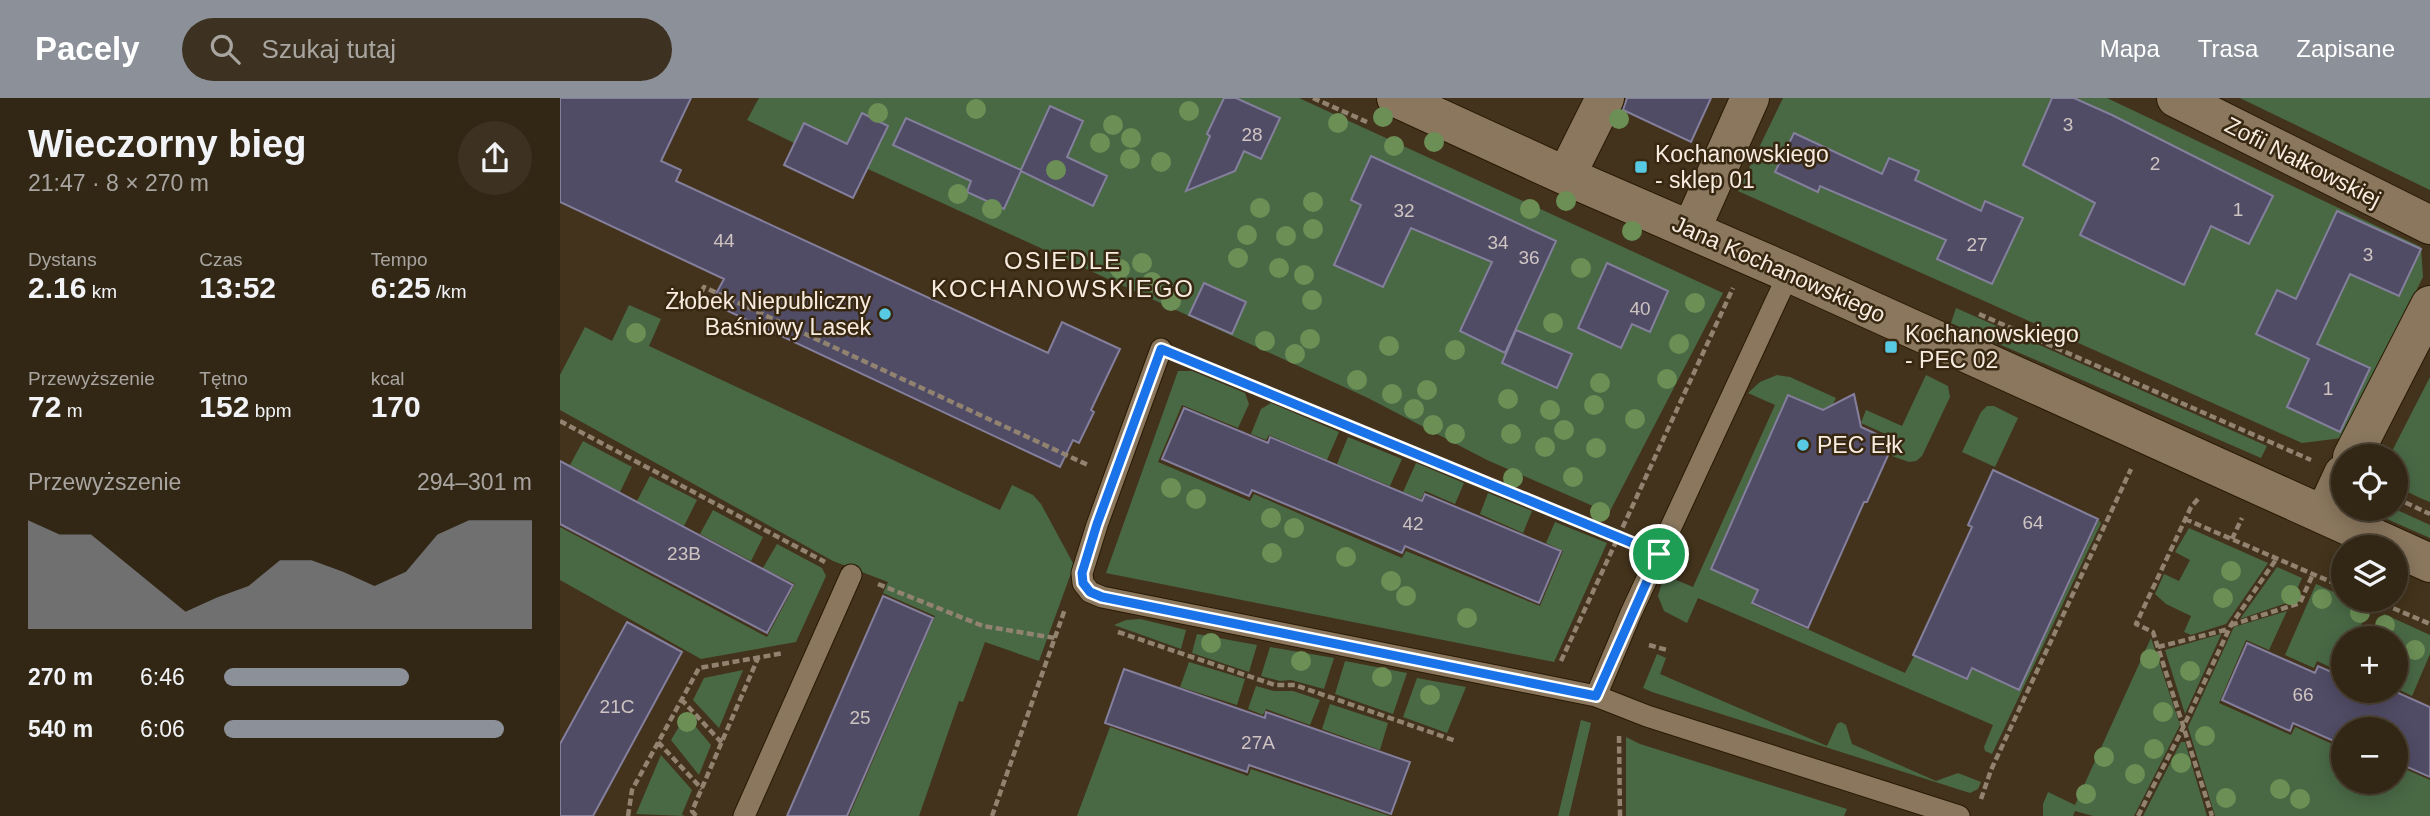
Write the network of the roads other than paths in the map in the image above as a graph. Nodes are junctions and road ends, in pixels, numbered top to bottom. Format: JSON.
{"nodes":[{"id":1,"x":1396,"y":98,"type":"edge"},
{"id":2,"x":1605,"y":98,"type":"edge"},
{"id":3,"x":1750,"y":98,"type":"edge"},
{"id":4,"x":2176,"y":98,"type":"edge"},
{"id":5,"x":1566,"y":176,"type":"junction"},
{"id":6,"x":2430,"y":225,"type":"edge"},
{"id":7,"x":1691,"y":230,"type":"junction"},
{"id":8,"x":1789,"y":273,"type":"junction"},
{"id":9,"x":2430,"y":305,"type":"edge"},
{"id":10,"x":1161,"y":349,"type":"road end"},
{"id":11,"x":2350,"y":444,"type":"edge"},
{"id":12,"x":2331,"y":490,"type":"edge"},
{"id":13,"x":2324,"y":515,"type":"junction"},
{"id":14,"x":2430,"y":563,"type":"edge"},
{"id":15,"x":851,"y":575,"type":"dead end"},
{"id":16,"x":1596,"y":696,"type":"junction"},
{"id":17,"x":744,"y":816,"type":"edge"},
{"id":18,"x":1959,"y":816,"type":"edge"}],
"edges":[{"from":1,"to":5,"type":"street","name":"Jana Kochanowskiego"},
{"from":2,"to":5,"type":"street"},
{"from":3,"to":7,"type":"street"},
{"from":4,"to":6,"type":"street","name":"Zofii Nałkowskiej"},
{"from":5,"to":7,"type":"street","name":"Jana Kochanowskiego"},
{"from":7,"to":8,"type":"street","name":"Jana Kochanowskiego"},
{"from":8,"to":13,"type":"street","name":"Jana Kochanowskiego"},
{"from":8,"to":16,"type":"lane"},
{"from":9,"to":11,"type":"street"},
{"from":10,"to":16,"type":"lane"},
{"from":12,"to":13,"type":"street"},
{"from":13,"to":14,"type":"street","name":"Jana Kochanowskiego"},
{"from":15,"to":17,"type":"lane"},
{"from":16,"to":18,"type":"lane"}]}
